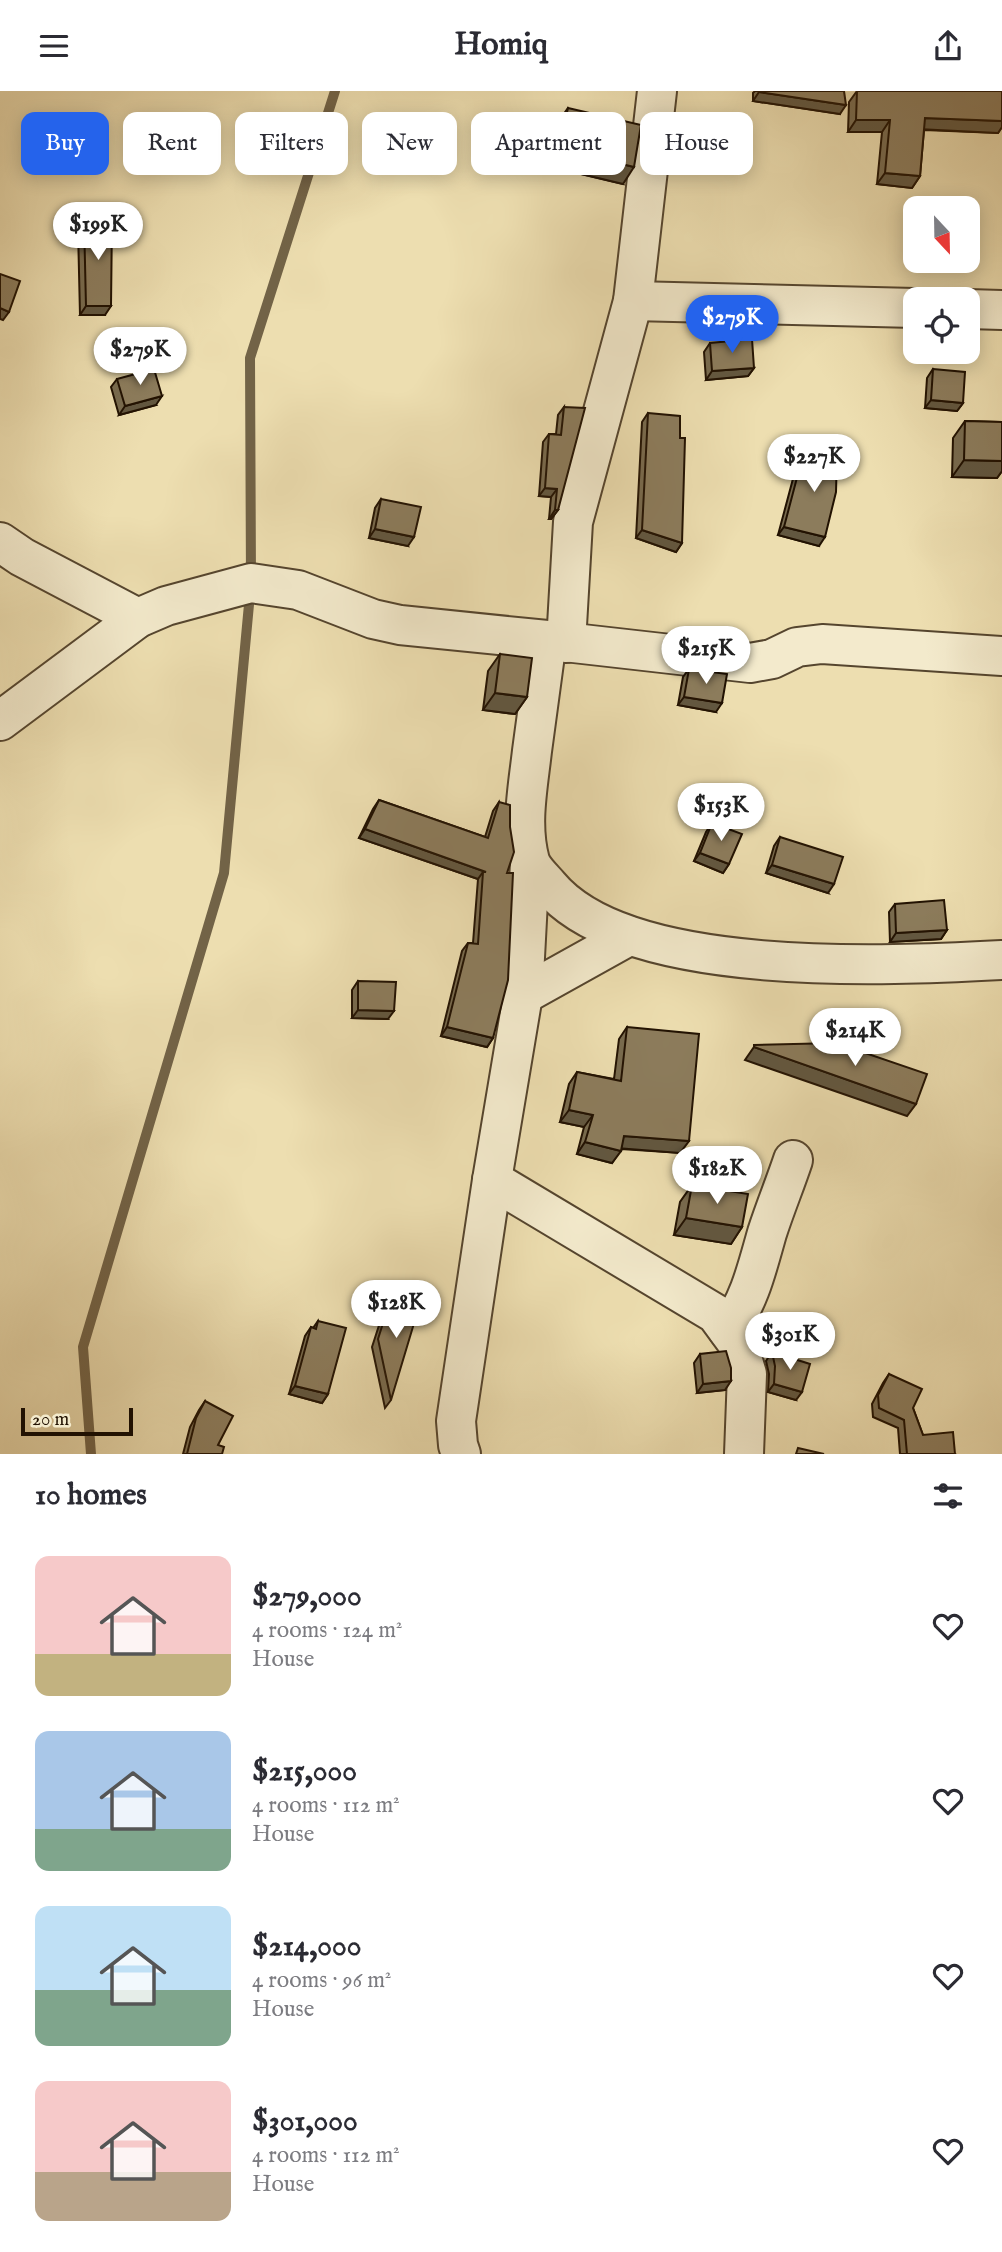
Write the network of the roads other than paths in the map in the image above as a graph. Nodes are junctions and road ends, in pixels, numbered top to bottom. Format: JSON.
{"nodes":[{"id":1,"x":657,"y":91,"type":"edge"},
{"id":2,"x":632,"y":301,"type":"junction"},
{"id":3,"x":903,"y":308,"type":"edge"},
{"id":4,"x":980,"y":309,"type":"edge"},
{"id":5,"x":1002,"y":310,"type":"edge"},
{"id":6,"x":0,"y":542,"type":"edge"},
{"id":7,"x":138,"y":618,"type":"junction"},
{"id":8,"x":556,"y":641,"type":"junction"},
{"id":9,"x":1002,"y":656,"type":"edge"},
{"id":10,"x":0,"y":721,"type":"edge"},
{"id":11,"x":530,"y":863,"type":"junction"},
{"id":12,"x":629,"y":936,"type":"junction"},
{"id":13,"x":1002,"y":960,"type":"edge"},
{"id":14,"x":523,"y":995,"type":"junction"},
{"id":15,"x":793,"y":1160,"type":"dead end"},
{"id":16,"x":492,"y":1180,"type":"junction"},
{"id":17,"x":728,"y":1330,"type":"junction"},
{"id":18,"x":461,"y":1454,"type":"edge"},
{"id":19,"x":744,"y":1454,"type":"edge"}],
"edges":[{"from":1,"to":2,"type":"street"},
{"from":2,"to":3,"type":"street"},
{"from":2,"to":8,"type":"street"},
{"from":4,"to":5,"type":"street"},
{"from":6,"to":7,"type":"street"},
{"from":7,"to":8,"type":"street"},
{"from":7,"to":10,"type":"street"},
{"from":8,"to":9,"type":"street"},
{"from":8,"to":11,"type":"street"},
{"from":11,"to":12,"type":"street"},
{"from":11,"to":14,"type":"street"},
{"from":12,"to":13,"type":"street"},
{"from":12,"to":14,"type":"street"},
{"from":14,"to":16,"type":"street"},
{"from":15,"to":17,"type":"street"},
{"from":16,"to":17,"type":"street"},
{"from":16,"to":18,"type":"street"},
{"from":17,"to":19,"type":"street"}]}
